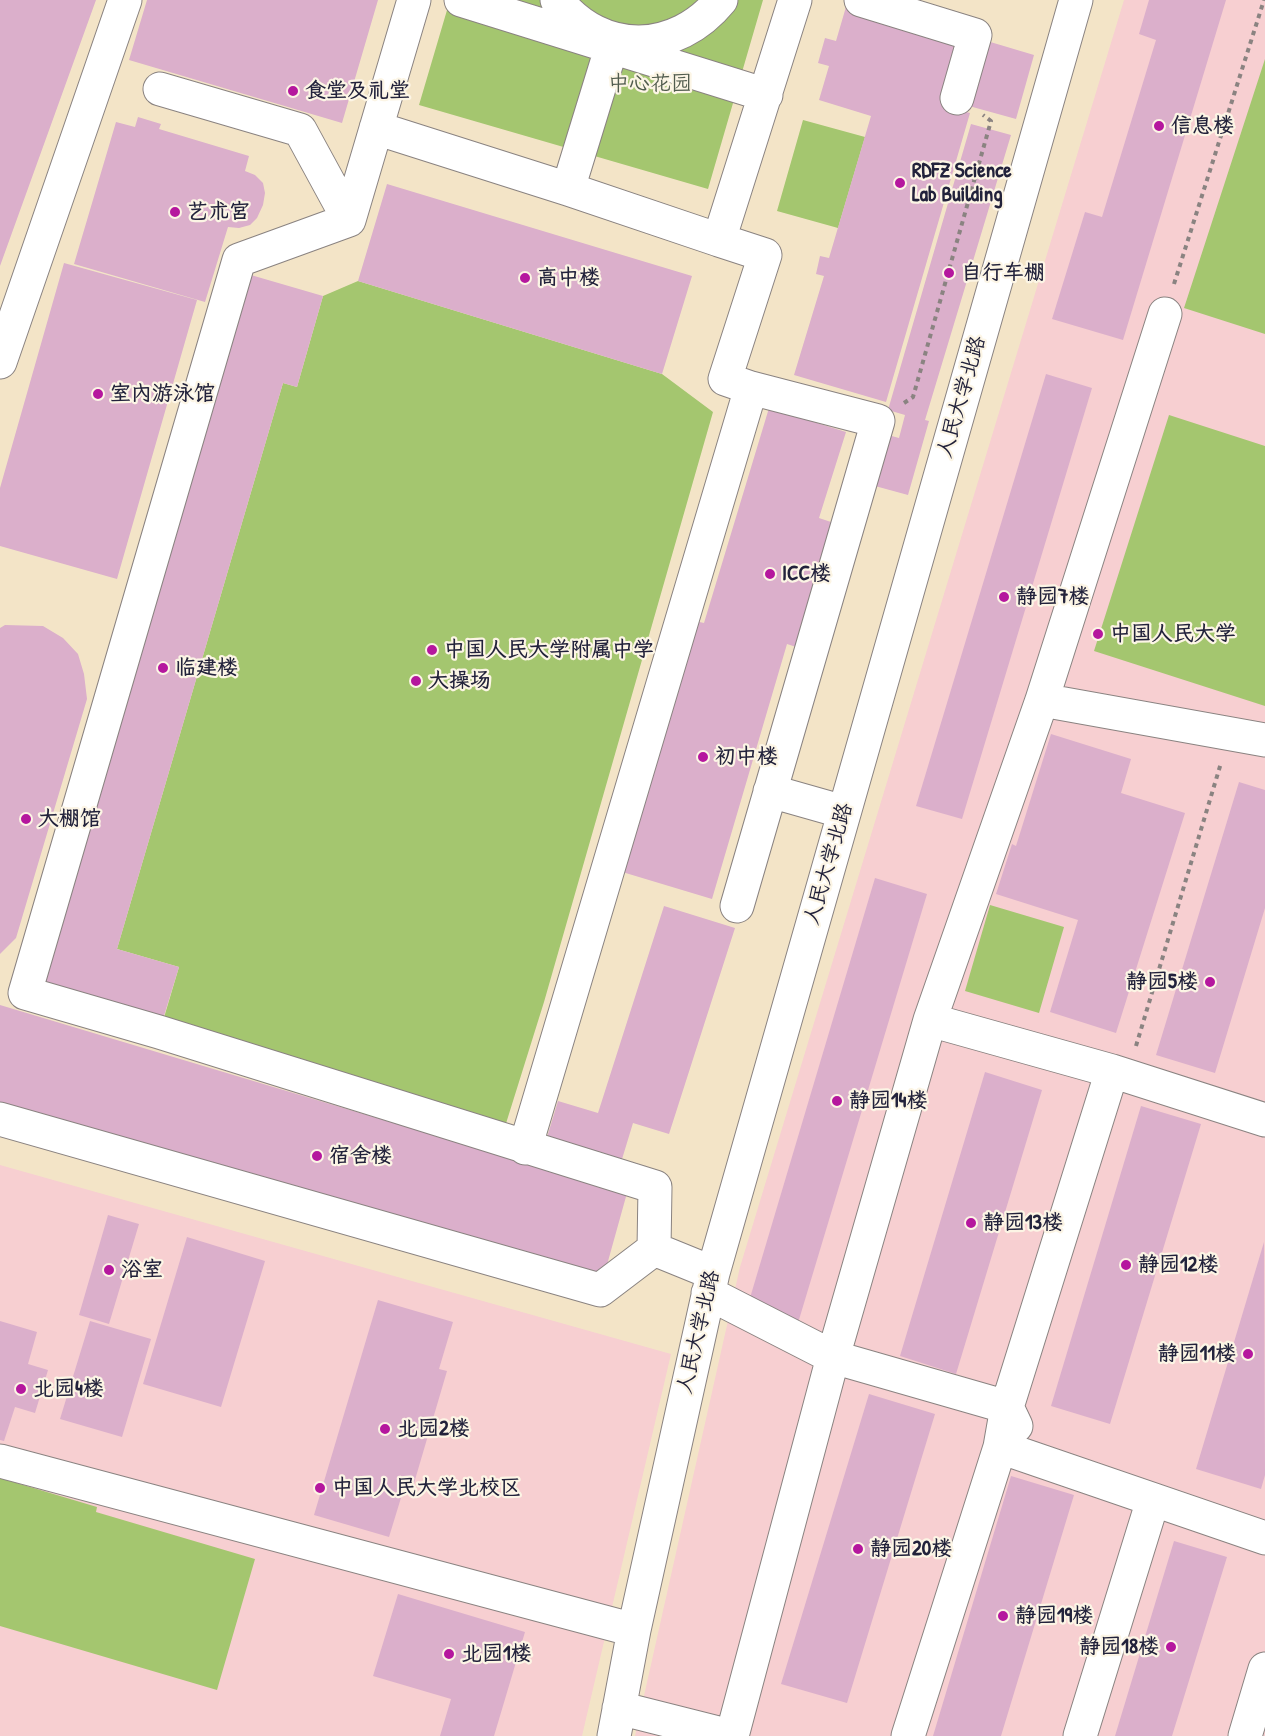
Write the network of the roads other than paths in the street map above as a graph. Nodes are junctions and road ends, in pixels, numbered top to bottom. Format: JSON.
{"nodes":[{"id":1,"x":125,"y":0,"type":"edge"},
{"id":2,"x":414,"y":0,"type":"edge"},
{"id":3,"x":461,"y":0,"type":"edge"},
{"id":4,"x":557,"y":0,"type":"edge"},
{"id":5,"x":721,"y":0,"type":"edge"},
{"id":6,"x":795,"y":0,"type":"edge"},
{"id":7,"x":861,"y":0,"type":"edge"},
{"id":8,"x":1076,"y":0,"type":"edge"},
{"id":9,"x":931,"y":10,"type":"edge"},
{"id":10,"x":613,"y":43,"type":"junction"},
{"id":11,"x":160,"y":89,"type":"dead end"},
{"id":12,"x":766,"y":95,"type":"junction"},
{"id":13,"x":957,"y":98,"type":"road end"},
{"id":14,"x":376,"y":128,"type":"junction"},
{"id":15,"x":568,"y":189,"type":"junction"},
{"id":16,"x":349,"y":220,"type":"junction"},
{"id":17,"x":719,"y":240,"type":"junction"},
{"id":18,"x":1165,"y":314,"type":"road end"},
{"id":19,"x":0,"y":362,"type":"edge"},
{"id":20,"x":751,"y":388,"type":"junction"},
{"id":21,"x":1041,"y":700,"type":"junction"},
{"id":22,"x":1265,"y":740,"type":"edge"},
{"id":23,"x":771,"y":791,"type":"junction"},
{"id":24,"x":844,"y":812,"type":"junction"},
{"id":25,"x":737,"y":906,"type":"dead end"},
{"id":26,"x":12,"y":996,"type":"edge"},
{"id":27,"x":930,"y":1020,"type":"junction"},
{"id":28,"x":1120,"y":1073,"type":"junction"},
{"id":29,"x":0,"y":1119,"type":"edge"},
{"id":30,"x":1265,"y":1120,"type":"edge"},
{"id":31,"x":525,"y":1148,"type":"junction"},
{"id":32,"x":654,"y":1249,"type":"junction"},
{"id":33,"x":710,"y":1283,"type":"junction"},
{"id":34,"x":833,"y":1357,"type":"junction"},
{"id":35,"x":1007,"y":1407,"type":"junction"},
{"id":36,"x":1000,"y":1447,"type":"junction"},
{"id":37,"x":1032,"y":1458,"type":"junction"},
{"id":38,"x":0,"y":1461,"type":"edge"},
{"id":39,"x":1153,"y":1500,"type":"junction"},
{"id":40,"x":1265,"y":1538,"type":"edge"},
{"id":41,"x":634,"y":1630,"type":"junction"},
{"id":42,"x":1265,"y":1669,"type":"edge"},
{"id":43,"x":616,"y":1722,"type":"edge"},
{"id":44,"x":694,"y":1732,"type":"edge"},
{"id":45,"x":731,"y":1736,"type":"edge"},
{"id":46,"x":908,"y":1736,"type":"edge"},
{"id":47,"x":1080,"y":1736,"type":"edge"},
{"id":48,"x":1245,"y":1736,"type":"edge"}],
"edges":[{"from":1,"to":19,"type":"street"},
{"from":2,"to":14,"type":"street"},
{"from":3,"to":10,"type":"street"},
{"from":4,"to":10,"type":"street"},
{"from":5,"to":10,"type":"street"},
{"from":6,"to":12,"type":"street"},
{"from":7,"to":9,"type":"street"},
{"from":8,"to":24,"type":"street","name":"人民大学北路"},
{"from":9,"to":13,"type":"street"},
{"from":10,"to":12,"type":"street"},
{"from":10,"to":15,"type":"street"},
{"from":11,"to":16,"type":"street"},
{"from":12,"to":17,"type":"street"},
{"from":14,"to":15,"type":"street"},
{"from":14,"to":16,"type":"street"},
{"from":15,"to":17,"type":"street"},
{"from":16,"to":26,"type":"street"},
{"from":17,"to":20,"type":"street"},
{"from":18,"to":21,"type":"street"},
{"from":20,"to":23,"type":"street"},
{"from":20,"to":31,"type":"street"},
{"from":21,"to":22,"type":"street"},
{"from":21,"to":27,"type":"street"},
{"from":23,"to":24,"type":"street"},
{"from":23,"to":25,"type":"street"},
{"from":24,"to":33,"type":"street","name":"人民大学北路"},
{"from":26,"to":31,"type":"street"},
{"from":27,"to":28,"type":"street"},
{"from":27,"to":34,"type":"street"},
{"from":28,"to":30,"type":"street"},
{"from":28,"to":35,"type":"street"},
{"from":29,"to":32,"type":"street"},
{"from":31,"to":32,"type":"street"},
{"from":32,"to":33,"type":"street"},
{"from":33,"to":34,"type":"street"},
{"from":33,"to":41,"type":"street","name":"人民大学北路"},
{"from":34,"to":35,"type":"street"},
{"from":34,"to":45,"type":"street"},
{"from":35,"to":36,"type":"street"},
{"from":35,"to":37,"type":"street"},
{"from":36,"to":37,"type":"street"},
{"from":36,"to":46,"type":"street"},
{"from":37,"to":39,"type":"street"},
{"from":38,"to":41,"type":"street"},
{"from":39,"to":40,"type":"street"},
{"from":39,"to":47,"type":"street"},
{"from":41,"to":43,"type":"street","name":"人民大学北路"},
{"from":42,"to":48,"type":"street"},
{"from":43,"to":44,"type":"street"},
{"from":44,"to":45,"type":"street"}]}
